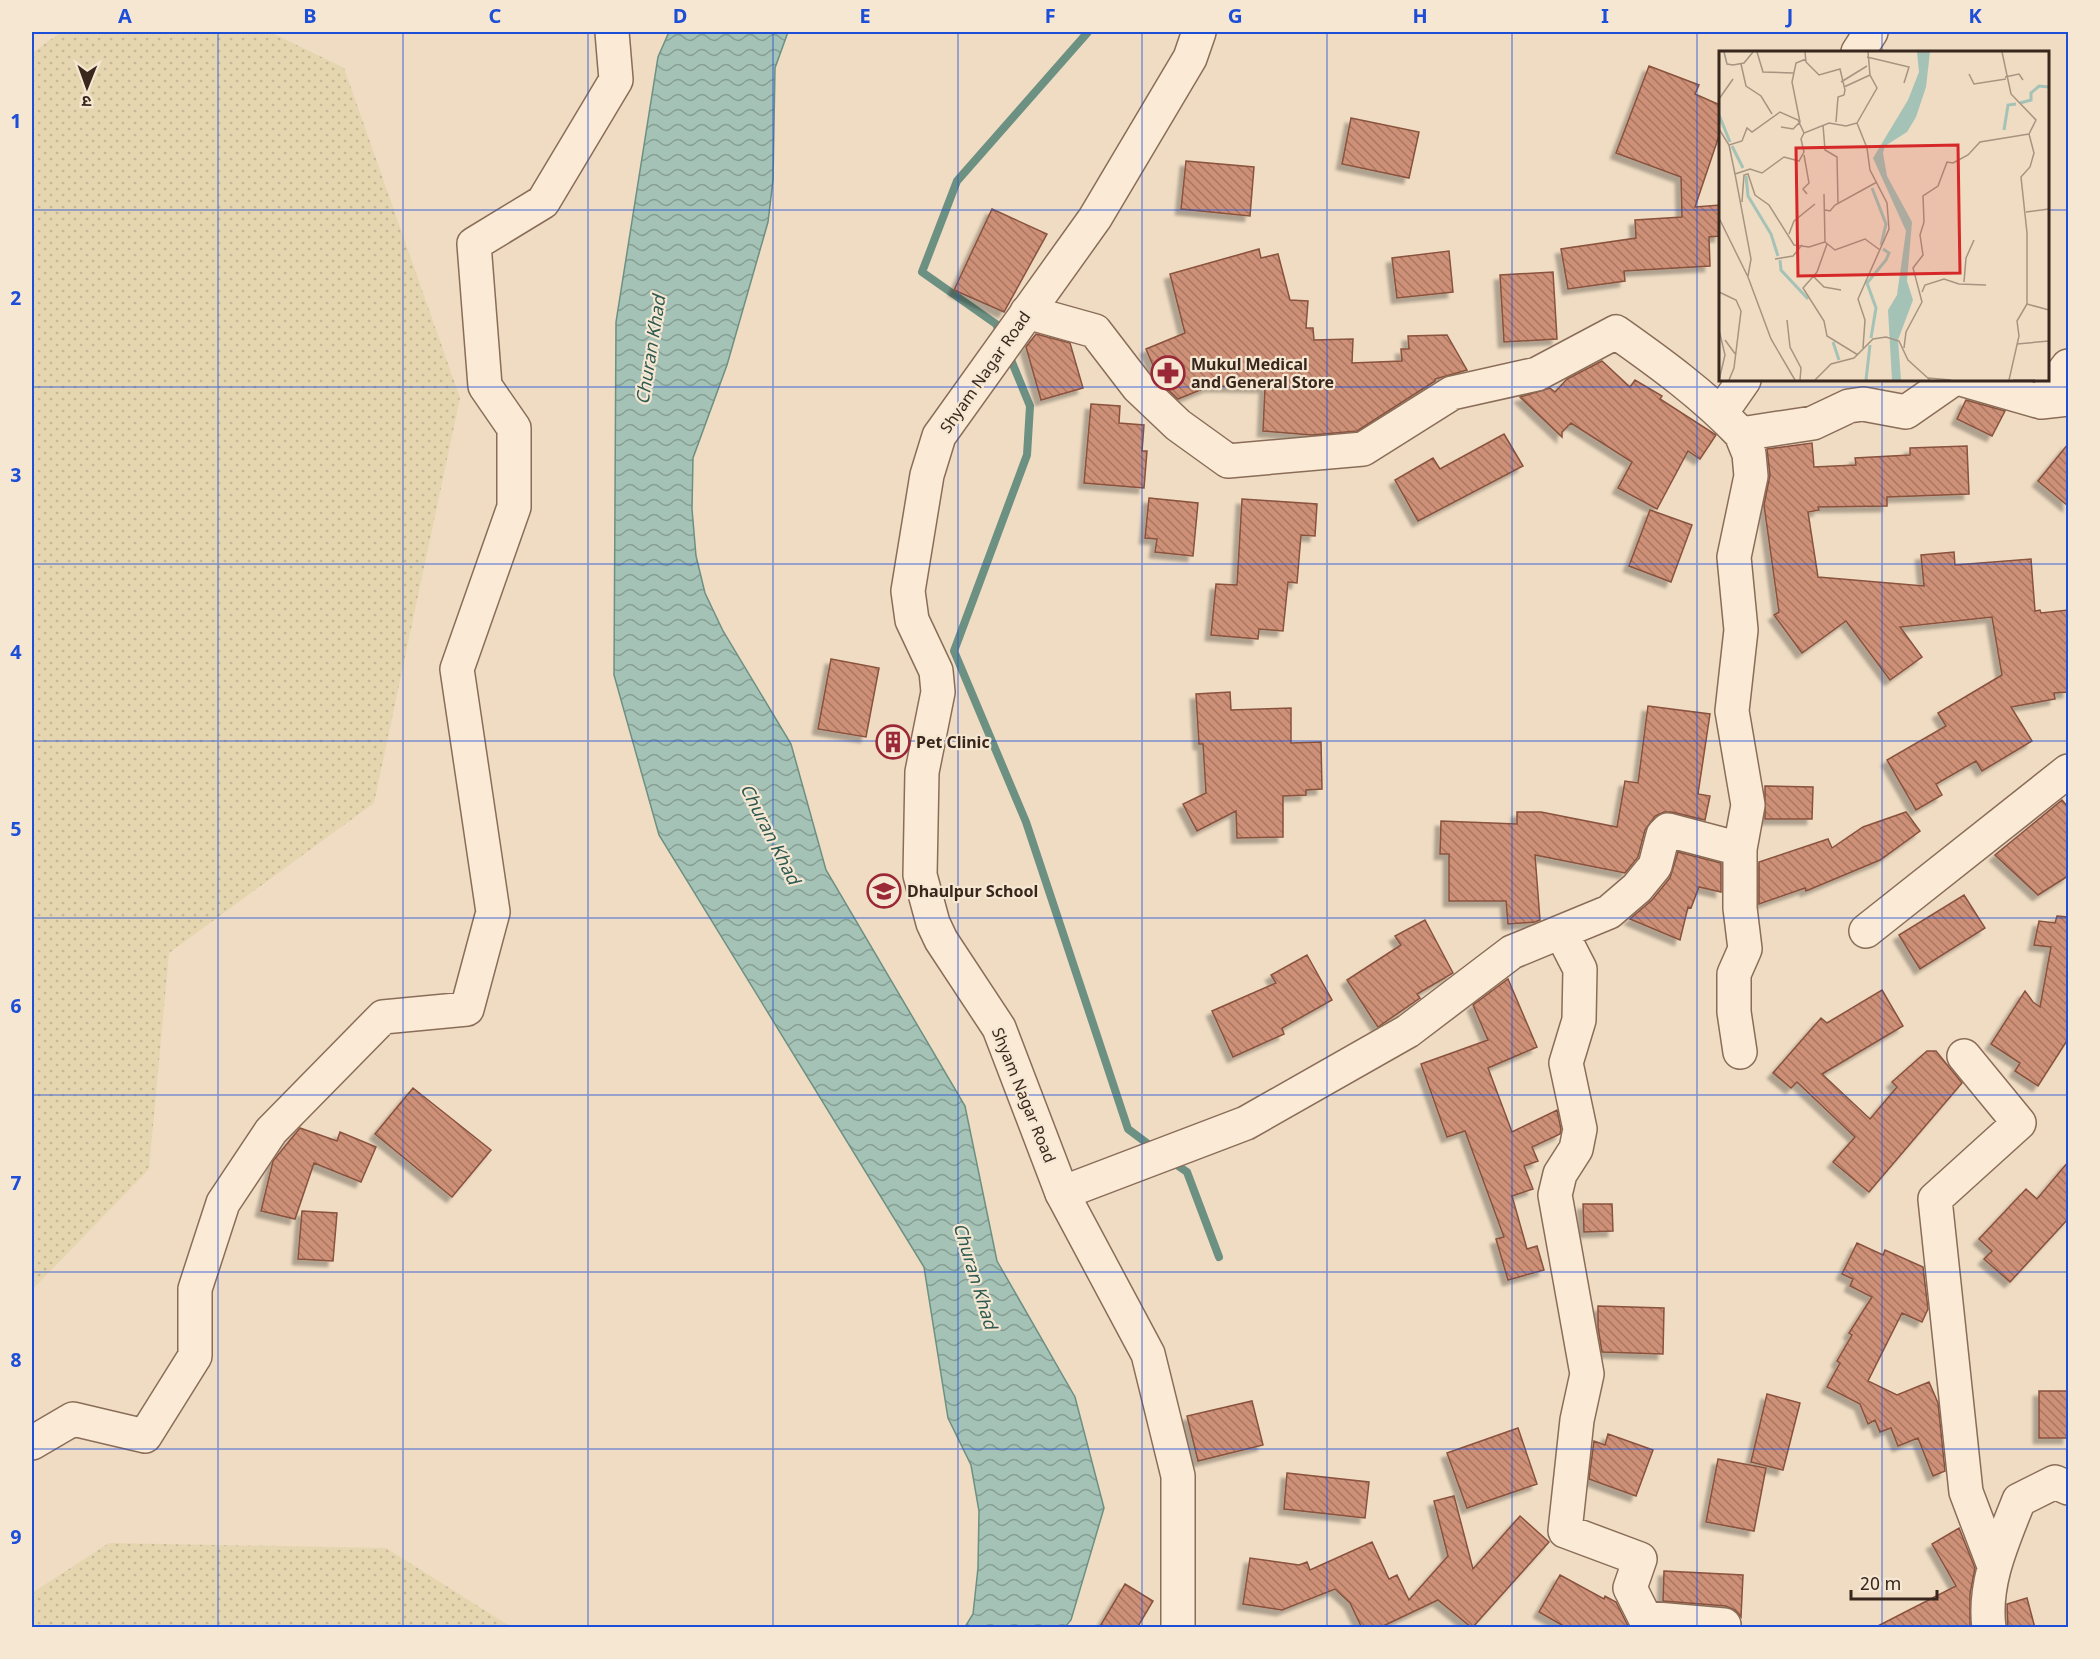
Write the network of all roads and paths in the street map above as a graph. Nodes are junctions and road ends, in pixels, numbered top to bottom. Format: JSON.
{"nodes":[{"id":1,"x":612,"y":32,"type":"edge"},
{"id":2,"x":1199,"y":32,"type":"edge"},
{"id":3,"x":1871,"y":32,"type":"edge"},
{"id":4,"x":1859,"y":51,"type":"edge"},
{"id":5,"x":1027,"y":312,"type":"junction"},
{"id":6,"x":2068,"y":366,"type":"edge"},
{"id":7,"x":1744,"y":381,"type":"edge"},
{"id":8,"x":1951,"y":381,"type":"edge"},
{"id":9,"x":1969,"y":381,"type":"edge"},
{"id":10,"x":2055,"y":400,"type":"edge"},
{"id":11,"x":1731,"y":423,"type":"junction"},
{"id":12,"x":2068,"y":771,"type":"edge"},
{"id":13,"x":1740,"y":849,"type":"junction"},
{"id":14,"x":1866,"y":931,"type":"dead end"},
{"id":15,"x":1561,"y":932,"type":"junction"},
{"id":16,"x":1740,"y":1052,"type":"dead end"},
{"id":17,"x":1964,"y":1056,"type":"dead end"},
{"id":18,"x":1062,"y":1193,"type":"junction"},
{"id":19,"x":32,"y":1443,"type":"edge"},
{"id":20,"x":2068,"y":1488,"type":"edge"},
{"id":21,"x":1994,"y":1566,"type":"junction"},
{"id":22,"x":1178,"y":1628,"type":"edge"},
{"id":23,"x":1724,"y":1628,"type":"edge"},
{"id":24,"x":1989,"y":1628,"type":"edge"}],
"edges":[{"from":1,"to":19,"type":"street"},
{"from":2,"to":5,"type":"street","name":"Shyam Nagar Road"},
{"from":3,"to":4,"type":"street"},
{"from":5,"to":11,"type":"street"},
{"from":5,"to":18,"type":"street","name":"Shyam Nagar Road"},
{"from":6,"to":10,"type":"street"},
{"from":7,"to":11,"type":"street"},
{"from":8,"to":11,"type":"street"},
{"from":9,"to":10,"type":"street"},
{"from":11,"to":13,"type":"street"},
{"from":12,"to":14,"type":"street"},
{"from":13,"to":15,"type":"street"},
{"from":13,"to":16,"type":"street"},
{"from":15,"to":18,"type":"street"},
{"from":15,"to":23,"type":"street"},
{"from":17,"to":21,"type":"street"},
{"from":18,"to":22,"type":"street","name":"Shyam Nagar Road"},
{"from":20,"to":21,"type":"street"},
{"from":21,"to":24,"type":"street"}]}
